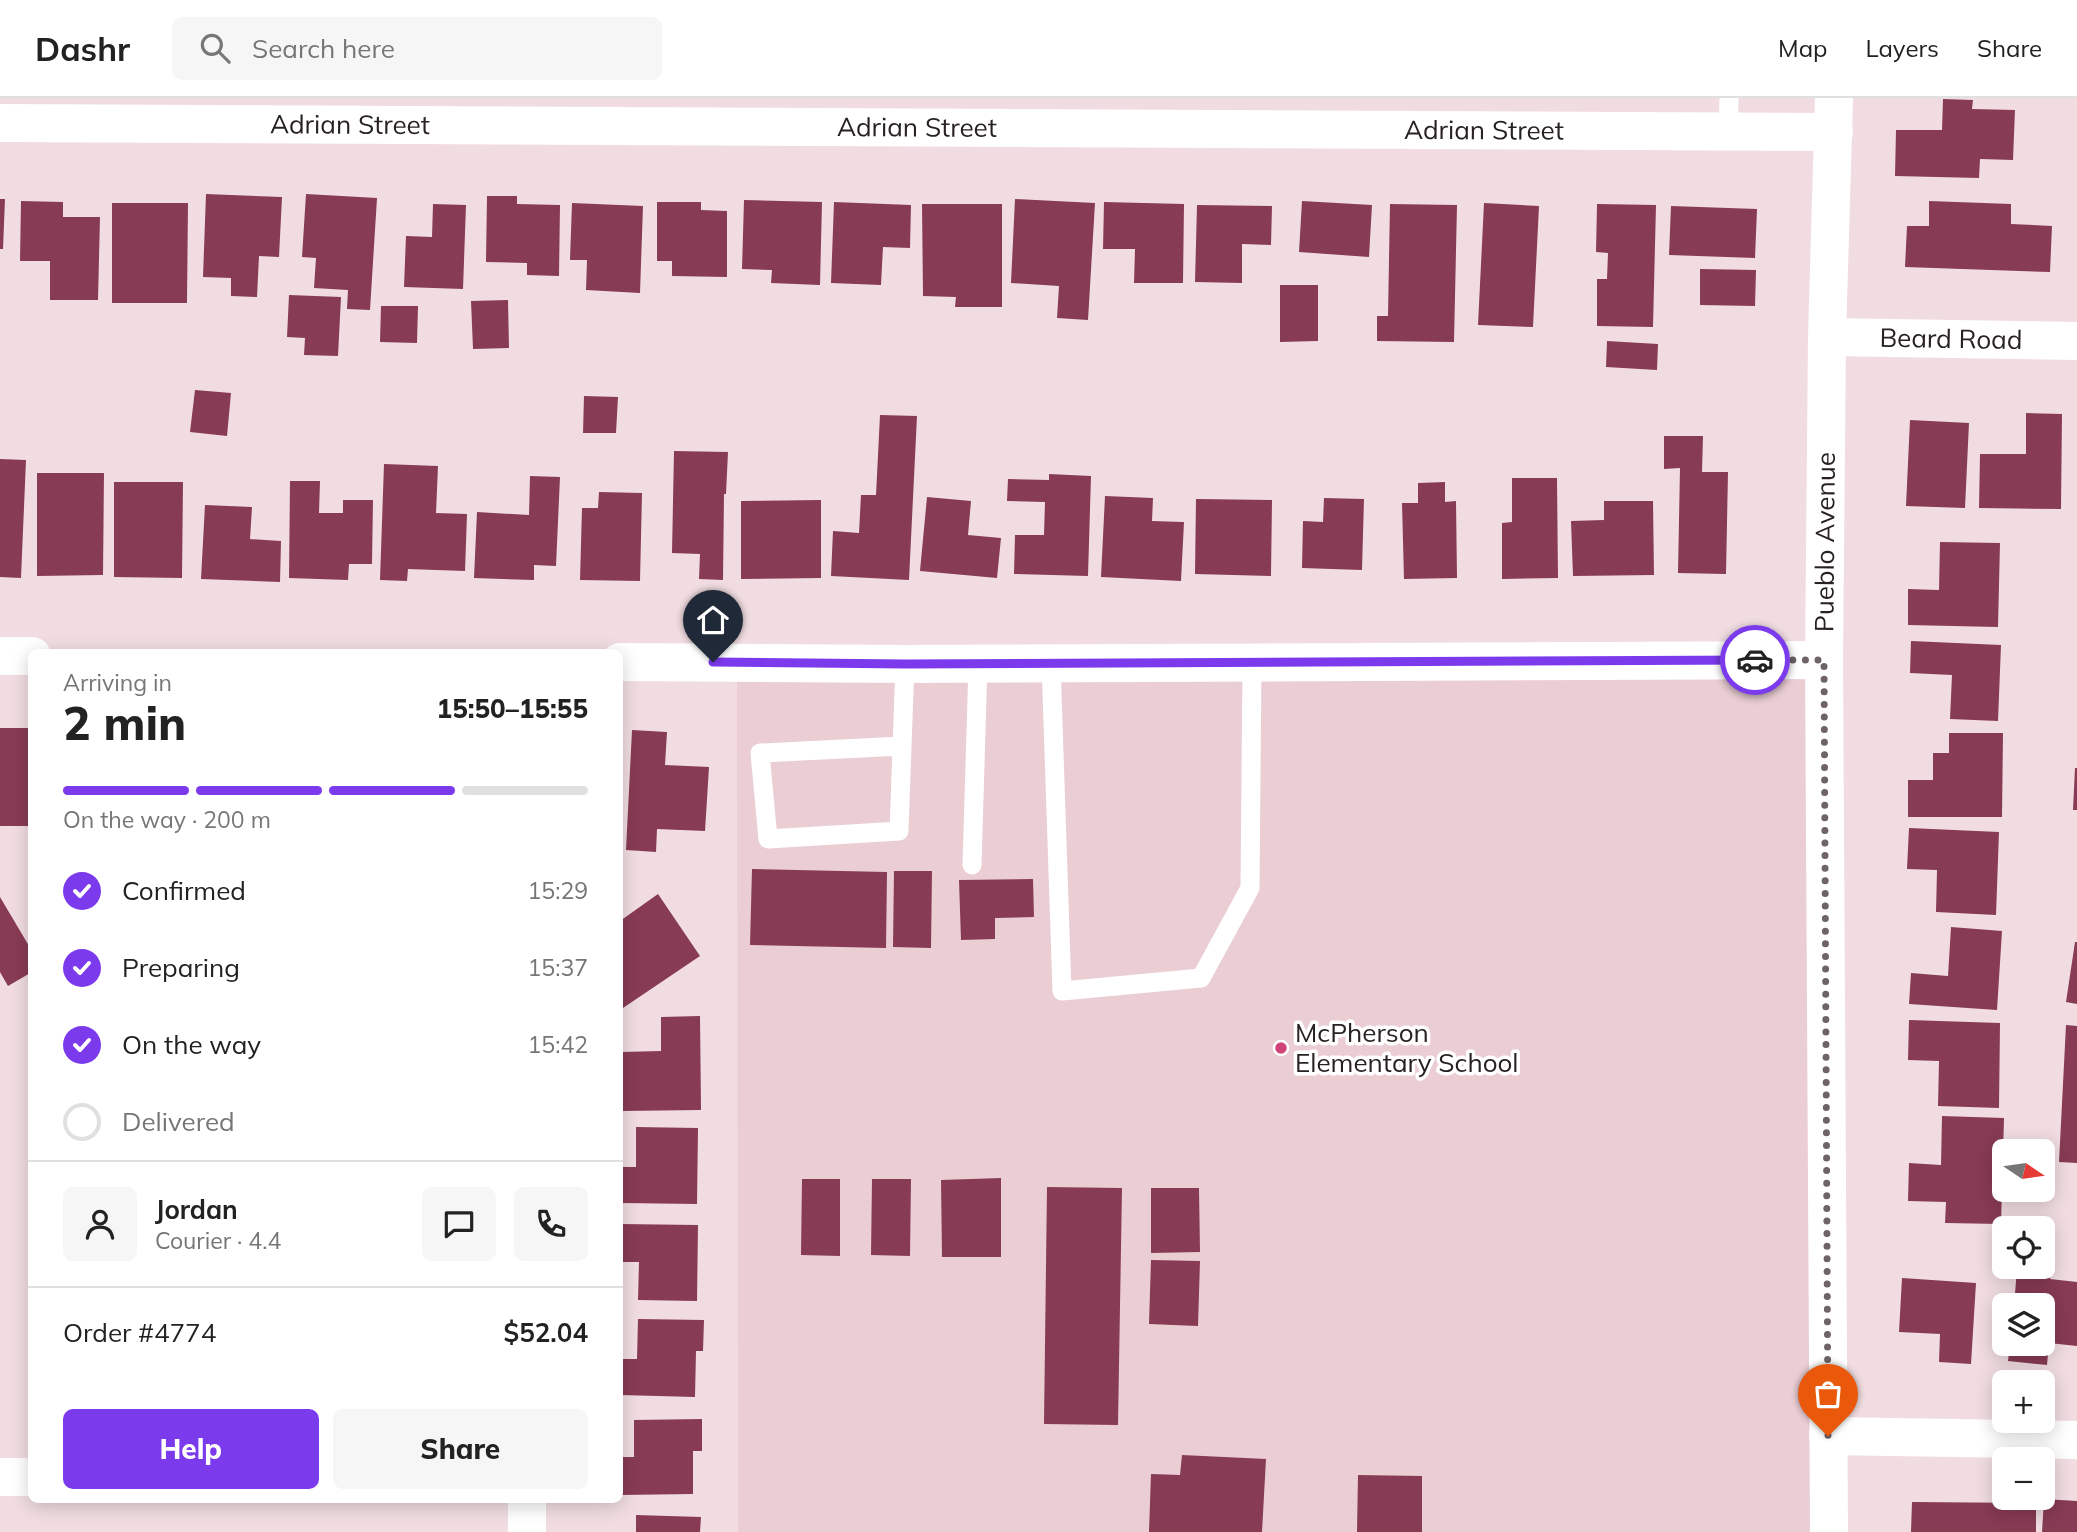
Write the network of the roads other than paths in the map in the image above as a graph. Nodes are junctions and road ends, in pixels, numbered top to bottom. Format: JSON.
{"nodes":[{"id":1,"x":1729,"y":115,"type":"edge"},
{"id":2,"x":1834,"y":115,"type":"edge"},
{"id":3,"x":0,"y":123,"type":"edge"},
{"id":4,"x":1827,"y":337,"type":"junction"},
{"id":5,"x":2077,"y":341,"type":"edge"},
{"id":6,"x":0,"y":656,"type":"edge"},
{"id":7,"x":28,"y":656,"type":"edge"},
{"id":8,"x":1824,"y":660,"type":"junction"},
{"id":9,"x":623,"y":662,"type":"edge"},
{"id":10,"x":1051,"y":663,"type":"junction"},
{"id":11,"x":1252,"y":663,"type":"junction"},
{"id":12,"x":905,"y":664,"type":"junction"},
{"id":13,"x":978,"y":664,"type":"junction"},
{"id":14,"x":902,"y":746,"type":"junction"},
{"id":15,"x":972,"y":866,"type":"dead end"},
{"id":16,"x":1828,"y":1436,"type":"junction"},
{"id":17,"x":2077,"y":1440,"type":"edge"},
{"id":18,"x":0,"y":1477,"type":"edge"},
{"id":19,"x":28,"y":1477,"type":"edge"},
{"id":20,"x":527,"y":1503,"type":"edge"},
{"id":21,"x":527,"y":1532,"type":"edge"},
{"id":22,"x":1829,"y":1532,"type":"edge"}],
"edges":[{"from":1,"to":2,"type":"street","name":"Adrian Street"},
{"from":1,"to":3,"type":"street","name":"Adrian Street"},
{"from":2,"to":4,"type":"street","name":"Pueblo Avenue"},
{"from":4,"to":5,"type":"street","name":"Beard Road"},
{"from":4,"to":8,"type":"street","name":"Pueblo Avenue"},
{"from":6,"to":7,"type":"street"},
{"from":8,"to":11,"type":"street"},
{"from":8,"to":16,"type":"street","name":"Pueblo Avenue"},
{"from":9,"to":12,"type":"street"},
{"from":10,"to":11,"type":"street"},
{"from":10,"to":11,"type":"lane"},
{"from":10,"to":13,"type":"street"},
{"from":12,"to":13,"type":"street"},
{"from":12,"to":14,"type":"lane"},
{"from":13,"to":15,"type":"lane"},
{"from":14,"to":14,"type":"lane"},
{"from":16,"to":17,"type":"street"},
{"from":16,"to":22,"type":"street","name":"Pueblo Avenue"},
{"from":18,"to":19,"type":"street"},
{"from":20,"to":21,"type":"street"}]}
